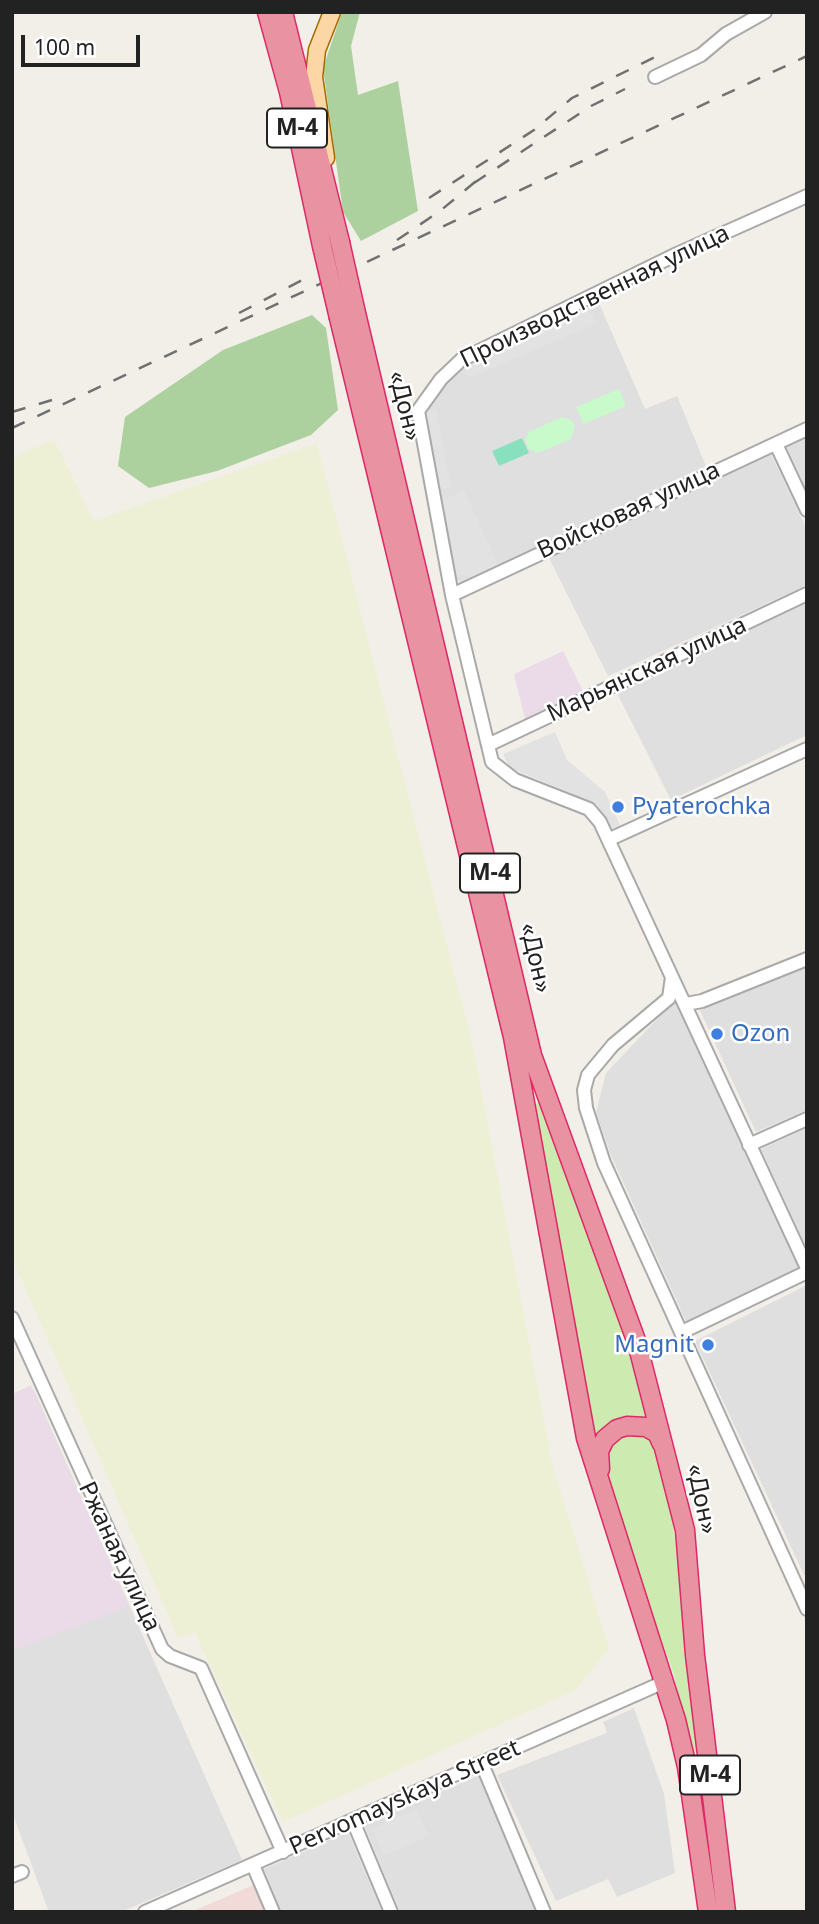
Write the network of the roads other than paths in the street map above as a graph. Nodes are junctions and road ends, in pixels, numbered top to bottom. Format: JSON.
{"nodes":[{"id":1,"x":267,"y":12,"type":"edge"},
{"id":2,"x":283,"y":12,"type":"edge"},
{"id":3,"x":332,"y":12,"type":"edge"},
{"id":4,"x":765,"y":12,"type":"edge"},
{"id":5,"x":655,"y":77,"type":"dead end"},
{"id":6,"x":328,"y":185,"type":"junction"},
{"id":7,"x":807,"y":195,"type":"edge"},
{"id":8,"x":331,"y":244,"type":"junction"},
{"id":9,"x":348,"y":316,"type":"junction"},
{"id":10,"x":807,"y":429,"type":"edge"},
{"id":11,"x":776,"y":444,"type":"junction"},
{"id":12,"x":807,"y":510,"type":"edge"},
{"id":13,"x":452,"y":594,"type":"junction"},
{"id":14,"x":807,"y":594,"type":"edge"},
{"id":15,"x":488,"y":746,"type":"junction"},
{"id":16,"x":807,"y":749,"type":"edge"},
{"id":17,"x":610,"y":839,"type":"junction"},
{"id":18,"x":807,"y":958,"type":"edge"},
{"id":19,"x":671,"y":977,"type":"junction"},
{"id":20,"x":686,"y":1004,"type":"junction"},
{"id":21,"x":807,"y":1119,"type":"edge"},
{"id":22,"x":749,"y":1145,"type":"junction"},
{"id":23,"x":807,"y":1270,"type":"edge"},
{"id":24,"x":12,"y":1318,"type":"edge"},
{"id":25,"x":681,"y":1332,"type":"junction"},
{"id":26,"x":665,"y":1450,"type":"junction"},
{"id":27,"x":625,"y":1564,"type":"junction"},
{"id":28,"x":807,"y":1609,"type":"edge"},
{"id":29,"x":664,"y":1682,"type":"junction"},
{"id":30,"x":482,"y":1765,"type":"junction"},
{"id":31,"x":353,"y":1821,"type":"junction"},
{"id":32,"x":283,"y":1852,"type":"junction"},
{"id":33,"x":253,"y":1865,"type":"junction"},
{"id":34,"x":145,"y":1912,"type":"edge"},
{"id":35,"x":272,"y":1912,"type":"edge"},
{"id":36,"x":391,"y":1912,"type":"edge"},
{"id":37,"x":544,"y":1912,"type":"edge"},
{"id":38,"x":708,"y":1912,"type":"edge"},
{"id":39,"x":726,"y":1912,"type":"edge"}],
"edges":[{"from":1,"to":8,"type":"highway","name":"«Дон»","number":"М-4"},
{"from":2,"to":6,"type":"highway","name":"«Дон»","number":"М-4"},
{"from":3,"to":6,"type":"main road"},
{"from":4,"to":5,"type":"street"},
{"from":6,"to":8,"type":"highway","name":"«Дон»","number":"М-4"},
{"from":7,"to":13,"type":"street","name":"Производственная улица"},
{"from":8,"to":9,"type":"highway","name":"«Дон»","number":"М-4","bridge":true},
{"from":9,"to":26,"type":"highway","name":"«Дон»","number":"М-4"},
{"from":9,"to":27,"type":"highway","name":"«Дон»","number":"М-4"},
{"from":10,"to":11,"type":"street","name":"Войсковая улица"},
{"from":11,"to":12,"type":"street"},
{"from":11,"to":13,"type":"street","name":"Войсковая улица"},
{"from":13,"to":15,"type":"street","name":"Производственная улица"},
{"from":14,"to":15,"type":"street","name":"Марьянская улица"},
{"from":15,"to":17,"type":"street","name":"Производственная улица"},
{"from":16,"to":17,"type":"street"},
{"from":17,"to":19,"type":"street","name":"Производственная улица"},
{"from":18,"to":20,"type":"street"},
{"from":19,"to":20,"type":"street","name":"Производственная улица"},
{"from":19,"to":25,"type":"street"},
{"from":20,"to":22,"type":"street","name":"Производственная улица"},
{"from":21,"to":22,"type":"street"},
{"from":22,"to":23,"type":"street","name":"Производственная улица"},
{"from":23,"to":25,"type":"street"},
{"from":24,"to":32,"type":"street","name":"Ржаная улица"},
{"from":25,"to":28,"type":"street"},
{"from":26,"to":27,"type":"highway","number":"М-4"},
{"from":26,"to":39,"type":"highway","name":"«Дон»","number":"М-4"},
{"from":27,"to":29,"type":"highway","name":"«Дон»","number":"М-4"},
{"from":29,"to":30,"type":"street","name":"Pervomayskaya Street"},
{"from":29,"to":38,"type":"highway","name":"«Дон»","number":"М-4"},
{"from":30,"to":31,"type":"street","name":"Pervomayskaya Street"},
{"from":30,"to":37,"type":"street"},
{"from":31,"to":32,"type":"street","name":"Pervomayskaya Street"},
{"from":31,"to":36,"type":"street"},
{"from":32,"to":33,"type":"street","name":"Pervomayskaya Street"},
{"from":33,"to":34,"type":"street","name":"Pervomayskaya Street"},
{"from":33,"to":35,"type":"street"}]}
